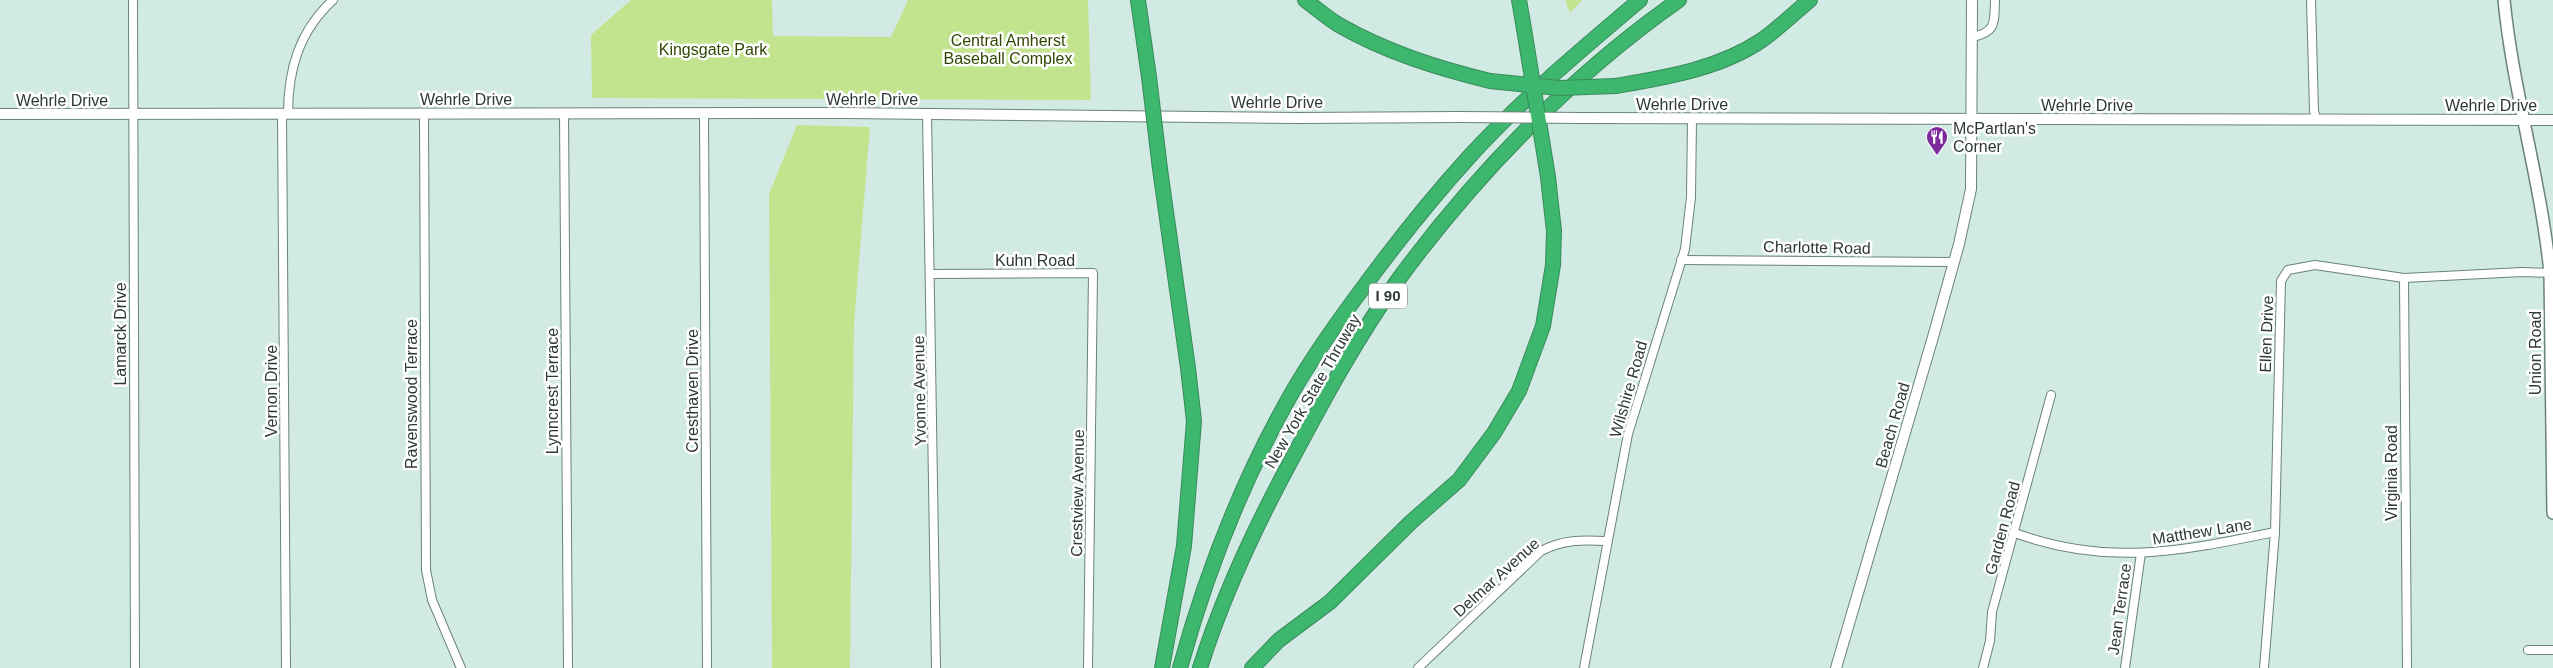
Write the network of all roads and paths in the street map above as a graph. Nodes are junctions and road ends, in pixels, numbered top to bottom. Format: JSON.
{"nodes":[{"id":1,"x":133,"y":0,"type":"edge"},
{"id":2,"x":1138,"y":0,"type":"edge"},
{"id":3,"x":1305,"y":0,"type":"edge"},
{"id":4,"x":1519,"y":0,"type":"edge"},
{"id":5,"x":1640,"y":0,"type":"edge"},
{"id":6,"x":1679,"y":0,"type":"edge"},
{"id":7,"x":1810,"y":0,"type":"edge"},
{"id":8,"x":1972,"y":0,"type":"edge"},
{"id":9,"x":1995,"y":0,"type":"edge"},
{"id":10,"x":2311,"y":0,"type":"edge"},
{"id":11,"x":2504,"y":0,"type":"edge"},
{"id":12,"x":328,"y":1,"type":"edge"},
{"id":13,"x":1972,"y":37,"type":"junction"},
{"id":14,"x":0,"y":114,"type":"edge"},
{"id":15,"x":285,"y":114,"type":"junction"},
{"id":16,"x":424,"y":114,"type":"junction"},
{"id":17,"x":564,"y":114,"type":"junction"},
{"id":18,"x":704,"y":114,"type":"junction"},
{"id":19,"x":927,"y":114,"type":"junction"},
{"id":20,"x":133,"y":115,"type":"junction"},
{"id":21,"x":1692,"y":119,"type":"junction"},
{"id":22,"x":1972,"y":119,"type":"junction"},
{"id":23,"x":2316,"y":119,"type":"junction"},
{"id":24,"x":2523,"y":120,"type":"junction"},
{"id":25,"x":2553,"y":120,"type":"edge"},
{"id":26,"x":1682,"y":260,"type":"junction"},
{"id":27,"x":1953,"y":262,"type":"junction"},
{"id":28,"x":2551,"y":273,"type":"edge"},
{"id":29,"x":930,"y":274,"type":"junction"},
{"id":30,"x":2404,"y":278,"type":"junction"},
{"id":31,"x":1092,"y":319,"type":"joint"},
{"id":32,"x":2051,"y":395,"type":"dead end"},
{"id":33,"x":2553,"y":513,"type":"edge"},
{"id":34,"x":2275,"y":532,"type":"junction"},
{"id":35,"x":2015,"y":533,"type":"junction"},
{"id":36,"x":1607,"y":542,"type":"junction"},
{"id":37,"x":2140,"y":553,"type":"junction"},
{"id":38,"x":2528,"y":650,"type":"dead end"},
{"id":39,"x":2553,"y":650,"type":"edge"},
{"id":40,"x":135,"y":668,"type":"edge"},
{"id":41,"x":286,"y":668,"type":"edge"},
{"id":42,"x":461,"y":668,"type":"edge"},
{"id":43,"x":568,"y":668,"type":"edge"},
{"id":44,"x":707,"y":668,"type":"edge"},
{"id":45,"x":936,"y":668,"type":"edge"},
{"id":46,"x":1088,"y":668,"type":"edge"},
{"id":47,"x":1162,"y":668,"type":"edge"},
{"id":48,"x":1180,"y":668,"type":"edge"},
{"id":49,"x":1200,"y":668,"type":"edge"},
{"id":50,"x":1252,"y":668,"type":"edge"},
{"id":51,"x":1418,"y":668,"type":"edge"},
{"id":52,"x":1584,"y":668,"type":"edge"},
{"id":53,"x":1836,"y":668,"type":"edge"},
{"id":54,"x":1983,"y":668,"type":"edge"},
{"id":55,"x":2125,"y":668,"type":"edge"},
{"id":56,"x":2264,"y":668,"type":"edge"},
{"id":57,"x":2407,"y":668,"type":"edge"}],
"edges":[{"from":1,"to":20,"type":"street","name":"Lamarck Drive"},
{"from":2,"to":47,"type":"highway","bridge":true},
{"from":3,"to":7,"type":"highway","bridge":true},
{"from":4,"to":50,"type":"highway","bridge":true},
{"from":5,"to":48,"type":"highway","name":"New York State Thruway","number":"I 90"},
{"from":6,"to":49,"type":"highway","name":"New York State Thruway","number":"I 90"},
{"from":8,"to":13,"type":"street","name":"Beach Road"},
{"from":9,"to":13,"type":"street"},
{"from":10,"to":23,"type":"street"},
{"from":11,"to":24,"type":"main road","name":"Union Road"},
{"from":12,"to":15,"type":"street","name":"Vernon Drive"},
{"from":13,"to":22,"type":"street","name":"Beach Road"},
{"from":14,"to":20,"type":"street","name":"Wehrle Drive"},
{"from":15,"to":16,"type":"street","name":"Wehrle Drive"},
{"from":15,"to":20,"type":"street","name":"Wehrle Drive"},
{"from":15,"to":41,"type":"street","name":"Vernon Drive"},
{"from":16,"to":17,"type":"street","name":"Wehrle Drive"},
{"from":16,"to":42,"type":"street","name":"Ravenswood Terrace"},
{"from":17,"to":18,"type":"street","name":"Wehrle Drive"},
{"from":17,"to":43,"type":"street","name":"Lynncrest Terrace"},
{"from":18,"to":19,"type":"street","name":"Wehrle Drive"},
{"from":18,"to":44,"type":"street","name":"Cresthaven Drive"},
{"from":19,"to":21,"type":"street","name":"Wehrle Drive","bridge":true},
{"from":19,"to":29,"type":"street","name":"Yvonne Avenue"},
{"from":20,"to":40,"type":"street","name":"Lamarck Drive"},
{"from":21,"to":22,"type":"street","name":"Wehrle Drive"},
{"from":21,"to":26,"type":"street","name":"Wilshire Road"},
{"from":22,"to":23,"type":"street","name":"Wehrle Drive"},
{"from":22,"to":27,"type":"street","name":"Beach Road"},
{"from":23,"to":24,"type":"street","name":"Wehrle Drive"},
{"from":24,"to":25,"type":"street","name":"Wehrle Drive"},
{"from":24,"to":28,"type":"main road","name":"Union Road"},
{"from":26,"to":27,"type":"street","name":"Charlotte Road"},
{"from":26,"to":36,"type":"street","name":"Wilshire Road"},
{"from":27,"to":53,"type":"street","name":"Beach Road"},
{"from":28,"to":30,"type":"street","name":"Ellen Drive"},
{"from":28,"to":33,"type":"main road","name":"Union Road"},
{"from":29,"to":31,"type":"street","name":"Kuhn Road"},
{"from":29,"to":45,"type":"street","name":"Yvonne Avenue"},
{"from":30,"to":34,"type":"street","name":"Ellen Drive"},
{"from":30,"to":57,"type":"street","name":"Virginia Road"},
{"from":31,"to":46,"type":"street","name":"Crestview Avenue"},
{"from":32,"to":35,"type":"street","name":"Garden Road"},
{"from":34,"to":37,"type":"street","name":"Matthew Lane"},
{"from":34,"to":56,"type":"street","name":"Ellen Drive"},
{"from":35,"to":37,"type":"street","name":"Matthew Lane"},
{"from":35,"to":54,"type":"street","name":"Garden Road"},
{"from":36,"to":51,"type":"street","name":"Delmar Avenue"},
{"from":36,"to":52,"type":"street","name":"Wilshire Road"},
{"from":37,"to":55,"type":"street","name":"Jean Terrace"},
{"from":38,"to":39,"type":"street"}]}
